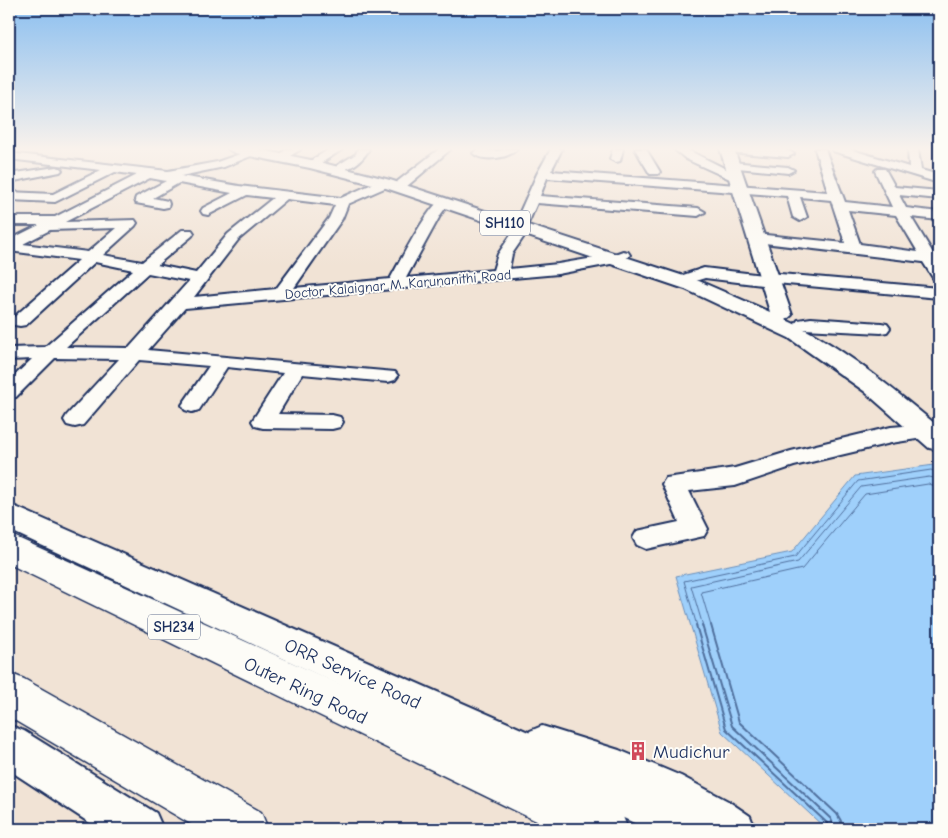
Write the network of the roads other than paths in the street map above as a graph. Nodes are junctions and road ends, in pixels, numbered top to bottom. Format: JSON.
{"nodes":[{"id":1,"x":75,"y":188,"type":"edge"},
{"id":2,"x":120,"y":188,"type":"edge"},
{"id":3,"x":162,"y":188,"type":"edge"},
{"id":4,"x":233,"y":188,"type":"edge"},
{"id":5,"x":362,"y":188,"type":"edge"},
{"id":6,"x":408,"y":188,"type":"edge"},
{"id":7,"x":414,"y":188,"type":"edge"},
{"id":8,"x":537,"y":188,"type":"edge"},
{"id":9,"x":693,"y":188,"type":"edge"},
{"id":10,"x":739,"y":188,"type":"edge"},
{"id":11,"x":780,"y":188,"type":"edge"},
{"id":12,"x":832,"y":188,"type":"edge"},
{"id":13,"x":891,"y":188,"type":"edge"},
{"id":14,"x":246,"y":190,"type":"junction"},
{"id":15,"x":893,"y":191,"type":"junction"},
{"id":16,"x":286,"y":194,"type":"junction"},
{"id":17,"x":792,"y":194,"type":"junction"},
{"id":18,"x":939,"y":195,"type":"edge"},
{"id":19,"x":9,"y":196,"type":"edge"},
{"id":20,"x":533,"y":199,"type":"junction"},
{"id":21,"x":836,"y":201,"type":"junction"},
{"id":22,"x":343,"y":202,"type":"junction"},
{"id":23,"x":443,"y":203,"type":"junction"},
{"id":24,"x":163,"y":204,"type":"dead end"},
{"id":25,"x":208,"y":210,"type":"dead end"},
{"id":26,"x":901,"y":212,"type":"junction"},
{"id":27,"x":939,"y":216,"type":"edge"},
{"id":28,"x":800,"y":217,"type":"dead end"},
{"id":29,"x":9,"y":220,"type":"edge"},
{"id":30,"x":50,"y":224,"type":"junction"},
{"id":31,"x":522,"y":226,"type":"junction"},
{"id":32,"x":187,"y":233,"type":"dead end"},
{"id":33,"x":754,"y":238,"type":"junction"},
{"id":34,"x":9,"y":246,"type":"edge"},
{"id":35,"x":854,"y":248,"type":"junction"},
{"id":36,"x":91,"y":257,"type":"junction"},
{"id":37,"x":619,"y":257,"type":"junction"},
{"id":38,"x":928,"y":258,"type":"junction"},
{"id":39,"x":144,"y":267,"type":"junction"},
{"id":40,"x":498,"y":275,"type":"junction"},
{"id":41,"x":939,"y":276,"type":"edge"},
{"id":42,"x":200,"y":278,"type":"junction"},
{"id":43,"x":689,"y":278,"type":"junction"},
{"id":44,"x":770,"y":280,"type":"junction"},
{"id":45,"x":395,"y":284,"type":"junction"},
{"id":46,"x":939,"y":293,"type":"edge"},
{"id":47,"x":281,"y":294,"type":"junction"},
{"id":48,"x":180,"y":302,"type":"junction"},
{"id":49,"x":775,"y":317,"type":"junction"},
{"id":50,"x":20,"y":321,"type":"dead end"},
{"id":51,"x":804,"y":324,"type":"junction"},
{"id":52,"x":881,"y":328,"type":"dead end"},
{"id":53,"x":50,"y":352,"type":"junction"},
{"id":54,"x":9,"y":354,"type":"edge"},
{"id":55,"x":134,"y":354,"type":"junction"},
{"id":56,"x":222,"y":361,"type":"junction"},
{"id":57,"x":296,"y":368,"type":"junction"},
{"id":58,"x":388,"y":376,"type":"dead end"},
{"id":59,"x":9,"y":392,"type":"edge"},
{"id":60,"x":192,"y":405,"type":"dead end"},
{"id":61,"x":75,"y":420,"type":"dead end"},
{"id":62,"x":332,"y":422,"type":"dead end"},
{"id":63,"x":936,"y":427,"type":"edge"},
{"id":64,"x":9,"y":516,"type":"edge"},
{"id":65,"x":646,"y":538,"type":"dead end"},
{"id":66,"x":12,"y":547,"type":"edge"},
{"id":67,"x":9,"y":694,"type":"edge"},
{"id":68,"x":476,"y":729,"type":"junction"},
{"id":69,"x":9,"y":746,"type":"edge"},
{"id":70,"x":140,"y":829,"type":"edge"},
{"id":71,"x":244,"y":829,"type":"edge"},
{"id":72,"x":604,"y":829,"type":"edge"},
{"id":73,"x":697,"y":829,"type":"edge"},
{"id":74,"x":737,"y":829,"type":"edge"}],
"edges":[{"from":1,"to":19,"type":"street"},
{"from":2,"to":30,"type":"street"},
{"from":3,"to":24,"type":"street"},
{"from":4,"to":14,"type":"street"},
{"from":5,"to":22,"type":"street"},
{"from":6,"to":23,"type":"main road","number":"SH110"},
{"from":7,"to":31,"type":"main road","number":"SH110"},
{"from":8,"to":20,"type":"street"},
{"from":9,"to":20,"type":"street"},
{"from":10,"to":33,"type":"main road"},
{"from":11,"to":17,"type":"street"},
{"from":12,"to":21,"type":"street"},
{"from":13,"to":15,"type":"street"},
{"from":14,"to":16,"type":"street"},
{"from":14,"to":25,"type":"street"},
{"from":15,"to":18,"type":"street"},
{"from":15,"to":26,"type":"street"},
{"from":16,"to":22,"type":"street"},
{"from":16,"to":42,"type":"street"},
{"from":17,"to":21,"type":"street"},
{"from":17,"to":28,"type":"street"},
{"from":20,"to":31,"type":"street"},
{"from":21,"to":26,"type":"street"},
{"from":21,"to":35,"type":"street"},
{"from":22,"to":47,"type":"street"},
{"from":23,"to":31,"type":"main road","number":"SH110"},
{"from":23,"to":45,"type":"street"},
{"from":26,"to":27,"type":"street"},
{"from":26,"to":38,"type":"street"},
{"from":29,"to":30,"type":"street"},
{"from":30,"to":34,"type":"street"},
{"from":30,"to":36,"type":"street"},
{"from":31,"to":37,"type":"main road","number":"SH110"},
{"from":31,"to":40,"type":"street"},
{"from":32,"to":39,"type":"street"},
{"from":33,"to":35,"type":"street"},
{"from":33,"to":44,"type":"main road"},
{"from":34,"to":36,"type":"street"},
{"from":35,"to":38,"type":"street"},
{"from":36,"to":39,"type":"street"},
{"from":36,"to":50,"type":"street"},
{"from":37,"to":40,"type":"street","name":"Doctor Kalaignar M. Karunanithi Road"},
{"from":37,"to":43,"type":"main road","number":"SH110"},
{"from":37,"to":49,"type":"main road","number":"SH110"},
{"from":38,"to":41,"type":"street"},
{"from":39,"to":42,"type":"street"},
{"from":39,"to":53,"type":"street"},
{"from":40,"to":45,"type":"street","name":"Doctor Kalaignar M. Karunanithi Road"},
{"from":42,"to":48,"type":"street"},
{"from":43,"to":44,"type":"street"},
{"from":43,"to":49,"type":"main road","number":"SH110"},
{"from":44,"to":46,"type":"street"},
{"from":44,"to":49,"type":"main road"},
{"from":45,"to":47,"type":"street","name":"Doctor Kalaignar M. Karunanithi Road"},
{"from":47,"to":48,"type":"street","name":"Doctor Kalaignar M. Karunanithi Road"},
{"from":48,"to":55,"type":"street"},
{"from":49,"to":51,"type":"main road","number":"SH110"},
{"from":49,"to":63,"type":"main road","number":"SH110"},
{"from":51,"to":52,"type":"street"},
{"from":51,"to":63,"type":"main road","number":"SH110"},
{"from":53,"to":54,"type":"street"},
{"from":53,"to":55,"type":"street"},
{"from":53,"to":59,"type":"street"},
{"from":55,"to":56,"type":"street"},
{"from":55,"to":61,"type":"street"},
{"from":56,"to":57,"type":"street"},
{"from":56,"to":60,"type":"street"},
{"from":57,"to":58,"type":"street"},
{"from":57,"to":62,"type":"street"},
{"from":63,"to":65,"type":"street"},
{"from":64,"to":68,"type":"main road","name":"ORR Service Road"},
{"from":66,"to":72,"type":"highway","name":"Outer Ring Road","number":"SH234"},
{"from":67,"to":71,"type":"highway"},
{"from":68,"to":73,"type":"main road","name":"ORR Service Road"},
{"from":68,"to":74,"type":"street"},
{"from":69,"to":70,"type":"main road"}]}
